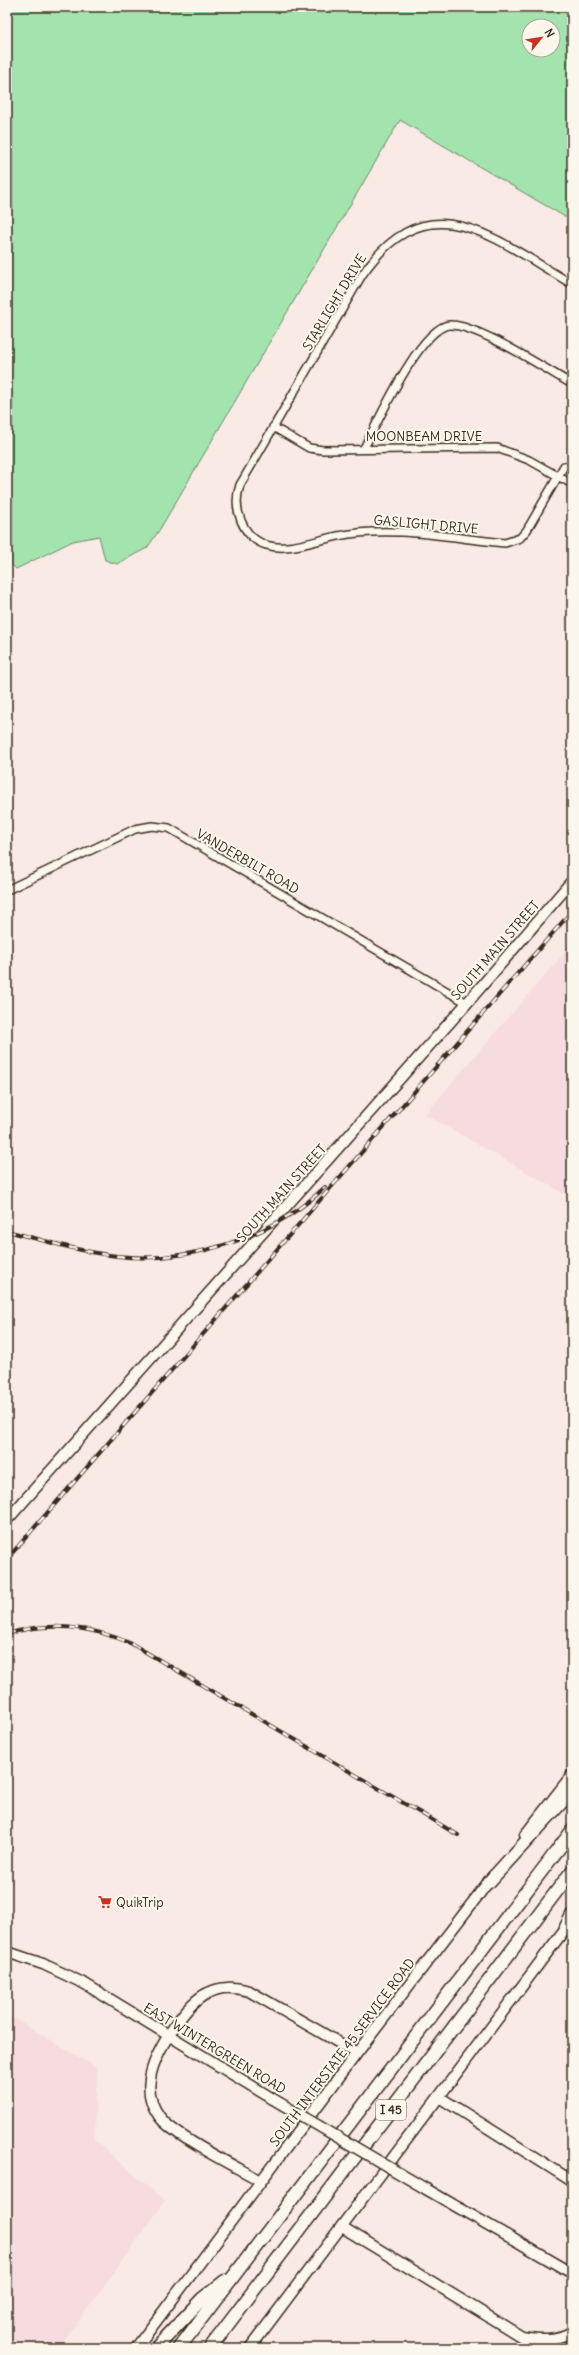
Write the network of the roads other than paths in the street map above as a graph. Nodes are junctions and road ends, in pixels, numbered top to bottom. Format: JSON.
{"nodes":[{"id":1,"x":572,"y":284,"type":"edge"},
{"id":2,"x":572,"y":384,"type":"edge"},
{"id":3,"x":273,"y":427,"type":"junction"},
{"id":4,"x":364,"y":448,"type":"junction"},
{"id":5,"x":564,"y":466,"type":"dead end"},
{"id":6,"x":559,"y":477,"type":"junction"},
{"id":7,"x":572,"y":484,"type":"edge"},
{"id":8,"x":572,"y":881,"type":"edge"},
{"id":9,"x":7,"y":890,"type":"edge"},
{"id":10,"x":467,"y":1003,"type":"junction"},
{"id":11,"x":7,"y":1520,"type":"edge"},
{"id":12,"x":572,"y":1775,"type":"edge"},
{"id":13,"x":572,"y":1791,"type":"edge"},
{"id":14,"x":572,"y":1831,"type":"edge"},
{"id":15,"x":572,"y":1871,"type":"edge"},
{"id":16,"x":489,"y":1882,"type":"junction"},
{"id":17,"x":572,"y":1915,"type":"edge"},
{"id":18,"x":569,"y":1923,"type":"edge"},
{"id":19,"x":7,"y":1952,"type":"edge"},
{"id":20,"x":170,"y":2035,"type":"junction"},
{"id":21,"x":357,"y":2053,"type":"junction"},
{"id":22,"x":439,"y":2097,"type":"junction"},
{"id":23,"x":261,"y":2181,"type":"junction"},
{"id":24,"x":572,"y":2181,"type":"edge"},
{"id":25,"x":342,"y":2227,"type":"junction"},
{"id":26,"x":237,"y":2272,"type":"junction"},
{"id":27,"x":572,"y":2273,"type":"edge"},
{"id":28,"x":572,"y":2332,"type":"edge"},
{"id":29,"x":136,"y":2348,"type":"edge"},
{"id":30,"x":156,"y":2348,"type":"edge"},
{"id":31,"x":179,"y":2348,"type":"edge"},
{"id":32,"x":210,"y":2348,"type":"edge"},
{"id":33,"x":250,"y":2348,"type":"edge"}],
"edges":[{"from":1,"to":3,"type":"street","name":"STARLIGHT DRIVE"},
{"from":2,"to":4,"type":"street"},
{"from":3,"to":4,"type":"street","name":"MOONBEAM DRIVE"},
{"from":3,"to":6,"type":"street","name":"GASLIGHT DRIVE"},
{"from":4,"to":6,"type":"street","name":"MOONBEAM DRIVE"},
{"from":5,"to":6,"type":"street","name":"GASLIGHT DRIVE"},
{"from":6,"to":7,"type":"street","name":"MOONBEAM DRIVE"},
{"from":8,"to":10,"type":"main road","name":"SOUTH MAIN STREET"},
{"from":9,"to":10,"type":"street","name":"VANDERBILT ROAD"},
{"from":10,"to":11,"type":"main road","name":"SOUTH MAIN STREET"},
{"from":12,"to":16,"type":"main road","name":"SOUTH INTERSTATE 45 SERVICE ROAD"},
{"from":13,"to":16,"type":"highway"},
{"from":14,"to":26,"type":"highway","number":"I 45"},
{"from":15,"to":32,"type":"highway","number":"I 45"},
{"from":16,"to":21,"type":"main road","name":"SOUTH INTERSTATE 45 SERVICE ROAD"},
{"from":17,"to":18,"type":"highway"},
{"from":18,"to":22,"type":"main road"},
{"from":19,"to":20,"type":"main road","name":"EAST WINTERGREEN ROAD"},
{"from":20,"to":21,"type":"main road"},
{"from":20,"to":23,"type":"main road"},
{"from":20,"to":27,"type":"main road","name":"EAST WINTERGREEN ROAD","bridge":true},
{"from":21,"to":23,"type":"main road","name":"SOUTH INTERSTATE 45 SERVICE ROAD"},
{"from":22,"to":24,"type":"main road"},
{"from":22,"to":25,"type":"main road"},
{"from":23,"to":29,"type":"main road","name":"SOUTH INTERSTATE 45 SERVICE ROAD"},
{"from":25,"to":28,"type":"main road"},
{"from":25,"to":33,"type":"main road"},
{"from":26,"to":30,"type":"highway"},
{"from":26,"to":31,"type":"highway","number":"I 45"}]}
